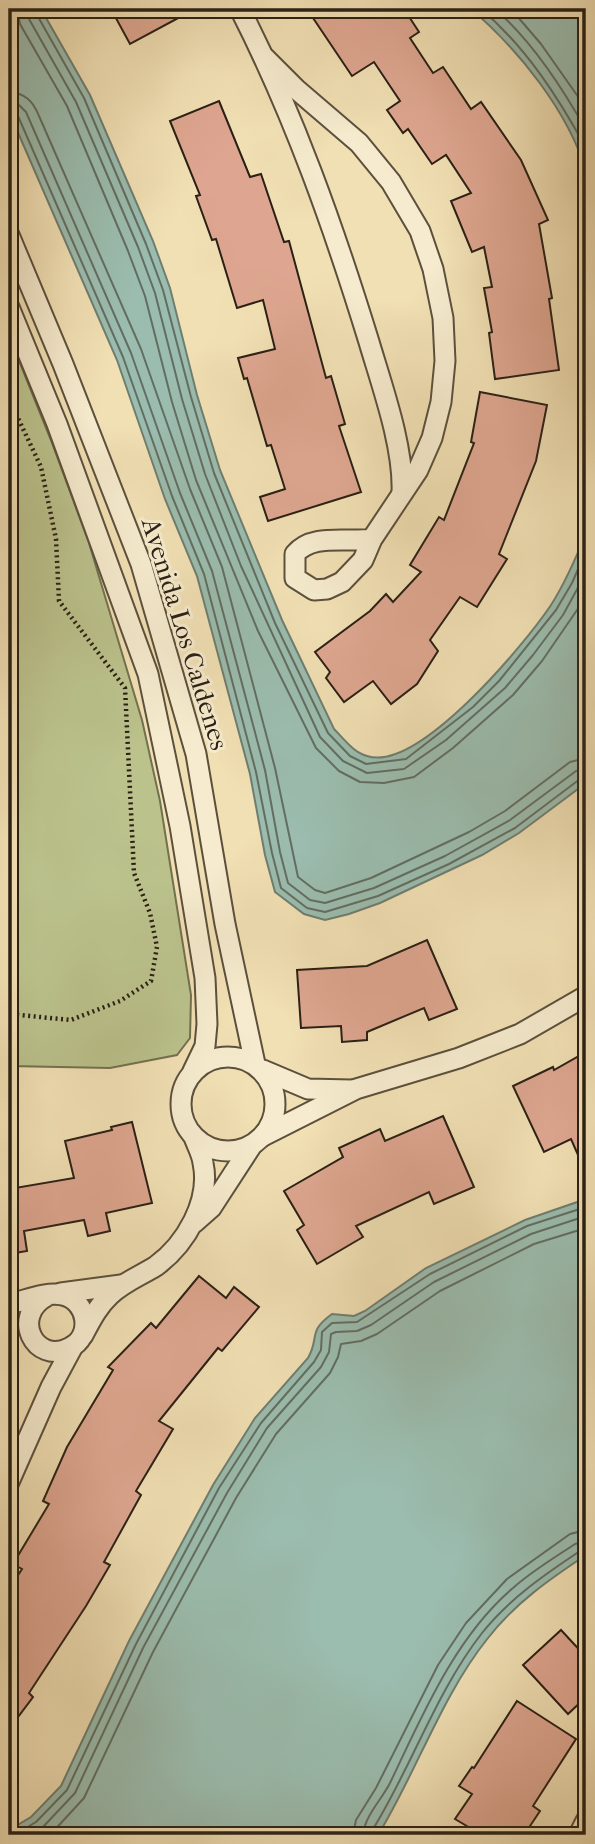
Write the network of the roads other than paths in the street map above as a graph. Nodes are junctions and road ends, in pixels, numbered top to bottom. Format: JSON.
{"nodes":[{"id":1,"x":240,"y":9,"type":"edge"},
{"id":2,"x":265,"y":58,"type":"junction"},
{"id":3,"x":9,"y":235,"type":"edge"},
{"id":4,"x":9,"y":307,"type":"edge"},
{"id":5,"x":402,"y":493,"type":"junction"},
{"id":6,"x":372,"y":539,"type":"dead end"},
{"id":7,"x":586,"y":996,"type":"edge"},
{"id":8,"x":258,"y":1067,"type":"junction"},
{"id":9,"x":193,"y":1071,"type":"junction"},
{"id":10,"x":356,"y":1090,"type":"junction"},
{"id":11,"x":194,"y":1137,"type":"junction"},
{"id":12,"x":258,"y":1140,"type":"junction"},
{"id":13,"x":191,"y":1226,"type":"junction"},
{"id":14,"x":122,"y":1284,"type":"junction"},
{"id":15,"x":51,"y":1295,"type":"junction"},
{"id":16,"x":9,"y":1304,"type":"edge"},
{"id":17,"x":9,"y":1317,"type":"edge"},
{"id":18,"x":78,"y":1341,"type":"junction"},
{"id":19,"x":39,"y":1346,"type":"junction"},
{"id":20,"x":51,"y":1387,"type":"junction"},
{"id":21,"x":9,"y":1482,"type":"edge"},
{"id":22,"x":586,"y":1821,"type":"edge"},
{"id":23,"x":579,"y":1835,"type":"edge"}],
"edges":[{"from":1,"to":2,"type":"street"},
{"from":2,"to":5,"type":"street"},
{"from":2,"to":5,"type":"street"},
{"from":3,"to":8,"type":"street","name":"Avenida Los Caldenes"},
{"from":4,"to":9,"type":"street","name":"Avenida Los Caldenes"},
{"from":5,"to":6,"type":"street"},
{"from":7,"to":10,"type":"street"},
{"from":8,"to":9,"type":"street"},
{"from":8,"to":10,"type":"street"},
{"from":8,"to":12,"type":"street"},
{"from":9,"to":11,"type":"street"},
{"from":10,"to":12,"type":"street"},
{"from":11,"to":12,"type":"street"},
{"from":11,"to":13,"type":"street"},
{"from":12,"to":13,"type":"street"},
{"from":13,"to":14,"type":"street"},
{"from":14,"to":15,"type":"street"},
{"from":14,"to":18,"type":"street"},
{"from":15,"to":16,"type":"street"},
{"from":15,"to":18,"type":"street"},
{"from":15,"to":19,"type":"street"},
{"from":17,"to":19,"type":"street"},
{"from":18,"to":19,"type":"street"},
{"from":18,"to":20,"type":"street"},
{"from":19,"to":20,"type":"street"},
{"from":20,"to":21,"type":"street"},
{"from":22,"to":23,"type":"street"}]}
